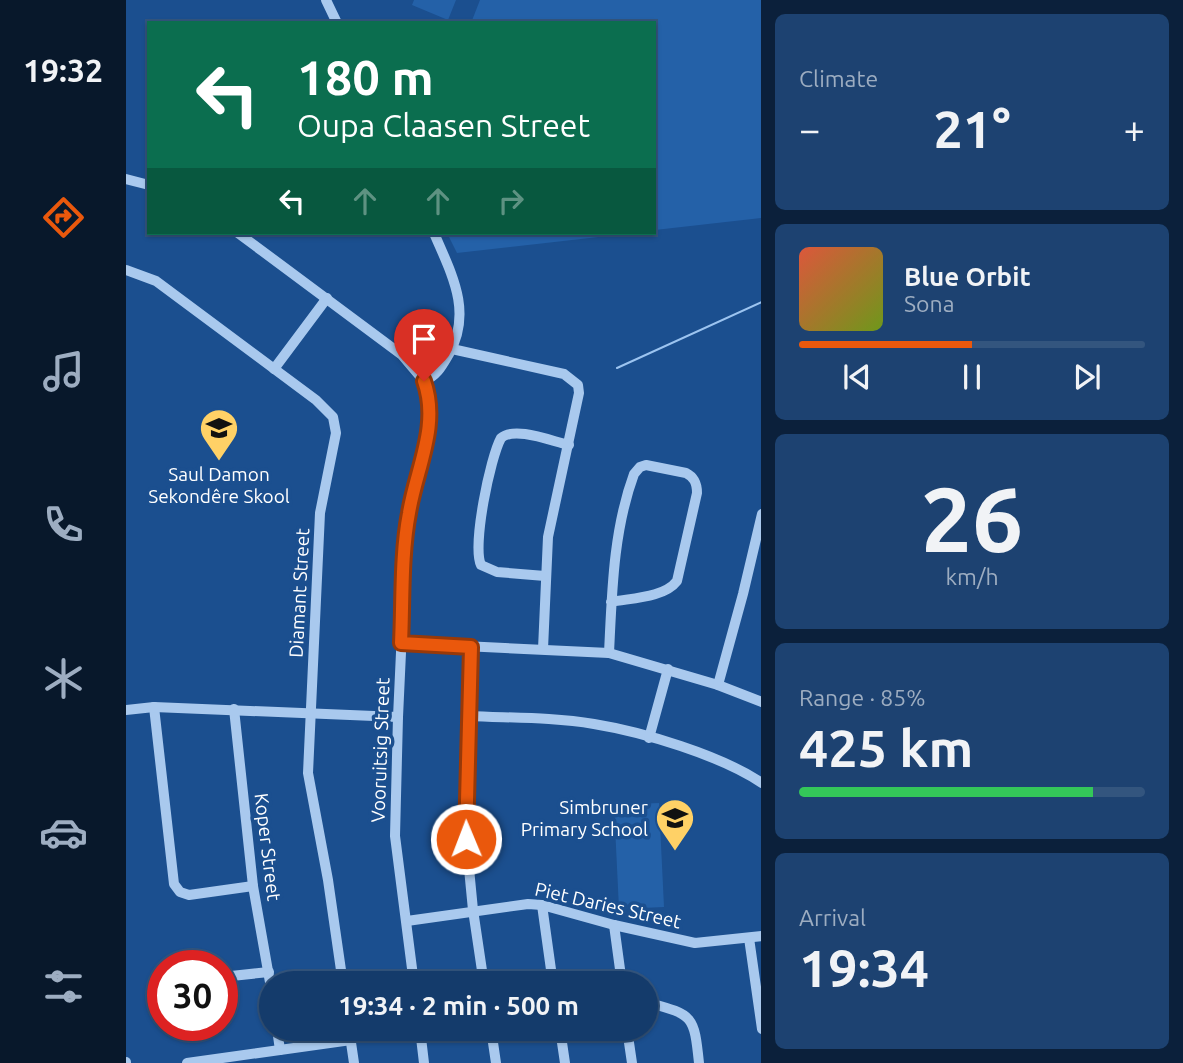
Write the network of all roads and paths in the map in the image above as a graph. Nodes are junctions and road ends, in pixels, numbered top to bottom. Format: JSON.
{"nodes":[{"id":1,"x":326,"y":0,"type":"edge"},
{"id":2,"x":336,"y":21,"type":"edge"},
{"id":3,"x":126,"y":179,"type":"edge"},
{"id":4,"x":147,"y":184,"type":"edge"},
{"id":5,"x":241,"y":235,"type":"edge"},
{"id":6,"x":436,"y":235,"type":"edge"},
{"id":7,"x":126,"y":270,"type":"edge"},
{"id":8,"x":327,"y":298,"type":"junction"},
{"id":9,"x":452,"y":349,"type":"junction"},
{"id":10,"x":274,"y":369,"type":"junction"},
{"id":11,"x":424,"y":381,"type":"junction"},
{"id":12,"x":569,"y":445,"type":"junction"},
{"id":13,"x":761,"y":514,"type":"edge"},
{"id":14,"x":545,"y":576,"type":"junction"},
{"id":15,"x":611,"y":602,"type":"junction"},
{"id":16,"x":401,"y":643,"type":"junction"},
{"id":17,"x":471,"y":647,"type":"junction"},
{"id":18,"x":543,"y":649,"type":"junction"},
{"id":19,"x":609,"y":653,"type":"junction"},
{"id":20,"x":668,"y":670,"type":"junction"},
{"id":21,"x":718,"y":685,"type":"junction"},
{"id":22,"x":761,"y":702,"type":"edge"},
{"id":23,"x":154,"y":707,"type":"junction"},
{"id":24,"x":234,"y":709,"type":"junction"},
{"id":25,"x":126,"y":710,"type":"edge"},
{"id":26,"x":310,"y":713,"type":"junction"},
{"id":27,"x":469,"y":716,"type":"junction"},
{"id":28,"x":398,"y":717,"type":"junction"},
{"id":29,"x":649,"y":738,"type":"junction"},
{"id":30,"x":761,"y":783,"type":"edge"},
{"id":31,"x":253,"y":886,"type":"junction"},
{"id":32,"x":542,"y":905,"type":"junction"},
{"id":33,"x":473,"y":910,"type":"junction"},
{"id":34,"x":407,"y":921,"type":"junction"},
{"id":35,"x":614,"y":925,"type":"junction"},
{"id":36,"x":761,"y":936,"type":"edge"},
{"id":37,"x":749,"y":938,"type":"junction"},
{"id":38,"x":269,"y":971,"type":"edge"},
{"id":39,"x":341,"y":971,"type":"edge"},
{"id":40,"x":413,"y":971,"type":"edge"},
{"id":41,"x":482,"y":971,"type":"edge"},
{"id":42,"x":551,"y":971,"type":"edge"},
{"id":43,"x":620,"y":971,"type":"edge"},
{"id":44,"x":259,"y":973,"type":"edge"},
{"id":45,"x":238,"y":975,"type":"edge"},
{"id":46,"x":658,"y":1006,"type":"edge"},
{"id":47,"x":761,"y":1029,"type":"edge"},
{"id":48,"x":279,"y":1041,"type":"edge"},
{"id":49,"x":351,"y":1041,"type":"joint"},
{"id":50,"x":421,"y":1041,"type":"edge"},
{"id":51,"x":493,"y":1041,"type":"edge"},
{"id":52,"x":562,"y":1041,"type":"edge"},
{"id":53,"x":629,"y":1041,"type":"edge"},
{"id":54,"x":280,"y":1050,"type":"junction"},
{"id":55,"x":187,"y":1063,"type":"edge"},
{"id":56,"x":354,"y":1063,"type":"edge"},
{"id":57,"x":424,"y":1063,"type":"edge"},
{"id":58,"x":496,"y":1063,"type":"edge"},
{"id":59,"x":565,"y":1063,"type":"edge"},
{"id":60,"x":632,"y":1063,"type":"edge"},
{"id":61,"x":699,"y":1063,"type":"edge"}],
"edges":[{"from":1,"to":2,"type":"street"},
{"from":3,"to":4,"type":"street"},
{"from":5,"to":8,"type":"street"},
{"from":6,"to":9,"type":"street"},
{"from":7,"to":10,"type":"street","name":"Diamant Street"},
{"from":8,"to":10,"type":"street"},
{"from":8,"to":11,"type":"street"},
{"from":9,"to":11,"type":"street"},
{"from":9,"to":12,"type":"street"},
{"from":10,"to":26,"type":"street","name":"Diamant Street"},
{"from":11,"to":16,"type":"street","name":"Vooruitsig Street"},
{"from":12,"to":14,"type":"street"},
{"from":12,"to":14,"type":"street"},
{"from":13,"to":21,"type":"street"},
{"from":14,"to":18,"type":"street"},
{"from":15,"to":15,"type":"street"},
{"from":15,"to":19,"type":"street"},
{"from":16,"to":17,"type":"street"},
{"from":16,"to":28,"type":"street","name":"Vooruitsig Street"},
{"from":17,"to":18,"type":"street"},
{"from":17,"to":27,"type":"street"},
{"from":18,"to":19,"type":"street"},
{"from":19,"to":20,"type":"street"},
{"from":20,"to":21,"type":"street"},
{"from":20,"to":29,"type":"street"},
{"from":21,"to":22,"type":"street"},
{"from":23,"to":24,"type":"street"},
{"from":23,"to":25,"type":"street"},
{"from":23,"to":31,"type":"street"},
{"from":24,"to":26,"type":"street"},
{"from":24,"to":31,"type":"street","name":"Koper Street"},
{"from":26,"to":28,"type":"street"},
{"from":26,"to":39,"type":"street","name":"Diamant Street"},
{"from":27,"to":29,"type":"street"},
{"from":27,"to":33,"type":"street"},
{"from":28,"to":34,"type":"street","name":"Vooruitsig Street"},
{"from":29,"to":30,"type":"street"},
{"from":31,"to":38,"type":"street","name":"Koper Street"},
{"from":32,"to":33,"type":"street","name":"Piet Daries Street"},
{"from":32,"to":35,"type":"street","name":"Piet Daries Street"},
{"from":32,"to":42,"type":"street"},
{"from":33,"to":34,"type":"street","name":"Piet Daries Street"},
{"from":33,"to":41,"type":"street"},
{"from":34,"to":40,"type":"street","name":"Vooruitsig Street"},
{"from":35,"to":37,"type":"street","name":"Piet Daries Street"},
{"from":35,"to":43,"type":"street"},
{"from":36,"to":37,"type":"street","name":"Piet Daries Street"},
{"from":37,"to":47,"type":"street"},
{"from":44,"to":45,"type":"street"},
{"from":46,"to":61,"type":"street"},
{"from":48,"to":54,"type":"street"},
{"from":49,"to":54,"type":"street"},
{"from":49,"to":56,"type":"street"},
{"from":50,"to":57,"type":"street"},
{"from":51,"to":58,"type":"street"},
{"from":52,"to":59,"type":"street"},
{"from":53,"to":60,"type":"street"},
{"from":54,"to":55,"type":"street"}]}
